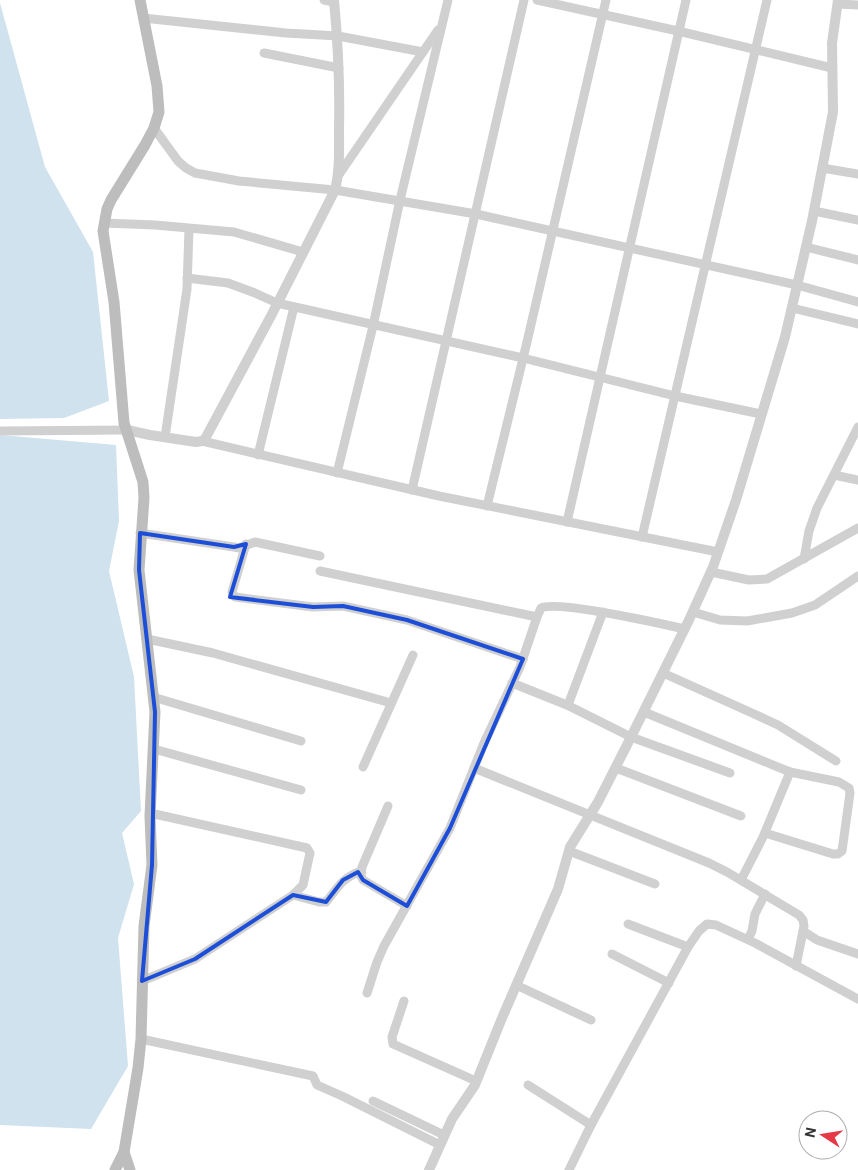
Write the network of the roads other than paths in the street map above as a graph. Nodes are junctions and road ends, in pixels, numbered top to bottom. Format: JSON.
{"nodes":[{"id":1,"x":140,"y":0,"type":"edge"},
{"id":2,"x":448,"y":0,"type":"edge"},
{"id":3,"x":524,"y":0,"type":"edge"},
{"id":4,"x":537,"y":0,"type":"edge"},
{"id":5,"x":606,"y":0,"type":"edge"},
{"id":6,"x":686,"y":0,"type":"edge"},
{"id":7,"x":767,"y":0,"type":"edge"},
{"id":8,"x":331,"y":1,"type":"edge"},
{"id":9,"x":838,"y":2,"type":"edge"},
{"id":10,"x":858,"y":5,"type":"edge"},
{"id":11,"x":602,"y":14,"type":"junction"},
{"id":12,"x":143,"y":18,"type":"junction"},
{"id":13,"x":442,"y":24,"type":"junction"},
{"id":14,"x":678,"y":31,"type":"junction"},
{"id":15,"x":338,"y":36,"type":"junction"},
{"id":16,"x":756,"y":50,"type":"junction"},
{"id":17,"x":423,"y":52,"type":"junction"},
{"id":18,"x":264,"y":53,"type":"dead end"},
{"id":19,"x":339,"y":68,"type":"junction"},
{"id":20,"x":832,"y":68,"type":"junction"},
{"id":21,"x":154,"y":128,"type":"junction"},
{"id":22,"x":822,"y":168,"type":"junction"},
{"id":23,"x":858,"y":174,"type":"edge"},
{"id":24,"x":338,"y":176,"type":"junction"},
{"id":25,"x":335,"y":190,"type":"junction"},
{"id":26,"x":400,"y":200,"type":"junction"},
{"id":27,"x":814,"y":211,"type":"junction"},
{"id":28,"x":476,"y":214,"type":"junction"},
{"id":29,"x":858,"y":220,"type":"edge"},
{"id":30,"x":104,"y":223,"type":"junction"},
{"id":31,"x":189,"y":229,"type":"junction"},
{"id":32,"x":553,"y":230,"type":"junction"},
{"id":33,"x":630,"y":247,"type":"junction"},
{"id":34,"x":806,"y":247,"type":"junction"},
{"id":35,"x":303,"y":252,"type":"junction"},
{"id":36,"x":858,"y":260,"type":"edge"},
{"id":37,"x":706,"y":264,"type":"junction"},
{"id":38,"x":187,"y":278,"type":"junction"},
{"id":39,"x":797,"y":285,"type":"junction"},
{"id":40,"x":858,"y":302,"type":"edge"},
{"id":41,"x":277,"y":303,"type":"junction"},
{"id":42,"x":294,"y":308,"type":"junction"},
{"id":43,"x":792,"y":308,"type":"junction"},
{"id":44,"x":858,"y":324,"type":"edge"},
{"id":45,"x":373,"y":326,"type":"junction"},
{"id":46,"x":446,"y":341,"type":"junction"},
{"id":47,"x":523,"y":358,"type":"junction"},
{"id":48,"x":600,"y":378,"type":"junction"},
{"id":49,"x":675,"y":396,"type":"junction"},
{"id":50,"x":761,"y":414,"type":"junction"},
{"id":51,"x":858,"y":428,"type":"edge"},
{"id":52,"x":127,"y":430,"type":"junction"},
{"id":53,"x":0,"y":431,"type":"edge"},
{"id":54,"x":165,"y":437,"type":"junction"},
{"id":55,"x":202,"y":442,"type":"junction"},
{"id":56,"x":258,"y":454,"type":"junction"},
{"id":57,"x":337,"y":473,"type":"junction"},
{"id":58,"x":834,"y":475,"type":"junction"},
{"id":59,"x":858,"y":480,"type":"edge"},
{"id":60,"x":412,"y":490,"type":"junction"},
{"id":61,"x":487,"y":506,"type":"junction"},
{"id":62,"x":567,"y":522,"type":"junction"},
{"id":63,"x":858,"y":528,"type":"edge"},
{"id":64,"x":140,"y":533,"type":"junction"},
{"id":65,"x":642,"y":537,"type":"junction"},
{"id":66,"x":246,"y":544,"type":"junction"},
{"id":67,"x":718,"y":552,"type":"junction"},
{"id":68,"x":320,"y":556,"type":"dead end"},
{"id":69,"x":804,"y":559,"type":"junction"},
{"id":70,"x":320,"y":571,"type":"dead end"},
{"id":71,"x":711,"y":572,"type":"junction"},
{"id":72,"x":858,"y":576,"type":"edge"},
{"id":73,"x":603,"y":612,"type":"junction"},
{"id":74,"x":693,"y":612,"type":"junction"},
{"id":75,"x":537,"y":617,"type":"junction"},
{"id":76,"x":685,"y":629,"type":"junction"},
{"id":77,"x":147,"y":639,"type":"junction"},
{"id":78,"x":413,"y":655,"type":"dead end"},
{"id":79,"x":523,"y":659,"type":"junction"},
{"id":80,"x":663,"y":673,"type":"junction"},
{"id":81,"x":512,"y":683,"type":"junction"},
{"id":82,"x":153,"y":697,"type":"junction"},
{"id":83,"x":392,"y":703,"type":"junction"},
{"id":84,"x":568,"y":706,"type":"junction"},
{"id":85,"x":644,"y":712,"type":"junction"},
{"id":86,"x":632,"y":737,"type":"junction"},
{"id":87,"x":301,"y":741,"type":"dead end"},
{"id":88,"x":154,"y":750,"type":"junction"},
{"id":89,"x":836,"y":761,"type":"dead end"},
{"id":90,"x":363,"y":767,"type":"dead end"},
{"id":91,"x":474,"y":768,"type":"junction"},
{"id":92,"x":616,"y":768,"type":"junction"},
{"id":93,"x":790,"y":772,"type":"junction"},
{"id":94,"x":730,"y":773,"type":"dead end"},
{"id":95,"x":301,"y":790,"type":"dead end"},
{"id":96,"x":388,"y":806,"type":"dead end"},
{"id":97,"x":150,"y":813,"type":"junction"},
{"id":98,"x":591,"y":814,"type":"junction"},
{"id":99,"x":741,"y":816,"type":"dead end"},
{"id":100,"x":765,"y":832,"type":"junction"},
{"id":101,"x":569,"y":851,"type":"junction"},
{"id":102,"x":360,"y":871,"type":"junction"},
{"id":103,"x":741,"y":880,"type":"junction"},
{"id":104,"x":655,"y":884,"type":"dead end"},
{"id":105,"x":765,"y":894,"type":"junction"},
{"id":106,"x":293,"y":895,"type":"junction"},
{"id":107,"x":407,"y":906,"type":"junction"},
{"id":108,"x":628,"y":924,"type":"dead end"},
{"id":109,"x":802,"y":931,"type":"junction"},
{"id":110,"x":748,"y":939,"type":"junction"},
{"id":111,"x":688,"y":947,"type":"junction"},
{"id":112,"x":612,"y":954,"type":"dead end"},
{"id":113,"x":858,"y":954,"type":"edge"},
{"id":114,"x":796,"y":966,"type":"junction"},
{"id":115,"x":142,"y":981,"type":"junction"},
{"id":116,"x":670,"y":983,"type":"junction"},
{"id":117,"x":516,"y":985,"type":"junction"},
{"id":118,"x":367,"y":993,"type":"dead end"},
{"id":119,"x":858,"y":999,"type":"edge"},
{"id":120,"x":404,"y":1001,"type":"dead end"},
{"id":121,"x":591,"y":1020,"type":"dead end"},
{"id":122,"x":141,"y":1039,"type":"junction"},
{"id":123,"x":476,"y":1081,"type":"junction"},
{"id":124,"x":528,"y":1085,"type":"dead end"},
{"id":125,"x":373,"y":1101,"type":"dead end"},
{"id":126,"x":591,"y":1125,"type":"junction"},
{"id":127,"x":444,"y":1135,"type":"junction"},
{"id":128,"x":440,"y":1145,"type":"junction"},
{"id":129,"x":124,"y":1152,"type":"junction"},
{"id":130,"x":115,"y":1170,"type":"edge"},
{"id":131,"x":130,"y":1170,"type":"edge"},
{"id":132,"x":429,"y":1170,"type":"edge"},
{"id":133,"x":569,"y":1170,"type":"edge"}],
"edges":[{"from":1,"to":12,"type":"main road"},
{"from":2,"to":13,"type":"street"},
{"from":3,"to":28,"type":"street"},
{"from":4,"to":11,"type":"street"},
{"from":5,"to":11,"type":"street"},
{"from":6,"to":14,"type":"street"},
{"from":7,"to":16,"type":"street"},
{"from":8,"to":15,"type":"street"},
{"from":9,"to":10,"type":"street"},
{"from":9,"to":20,"type":"street"},
{"from":11,"to":14,"type":"street"},
{"from":11,"to":32,"type":"street"},
{"from":12,"to":15,"type":"street"},
{"from":12,"to":21,"type":"main road"},
{"from":13,"to":17,"type":"street"},
{"from":13,"to":26,"type":"street"},
{"from":14,"to":16,"type":"street"},
{"from":14,"to":33,"type":"street"},
{"from":15,"to":17,"type":"street"},
{"from":15,"to":19,"type":"street"},
{"from":16,"to":20,"type":"street"},
{"from":16,"to":37,"type":"street"},
{"from":17,"to":24,"type":"street"},
{"from":18,"to":19,"type":"street"},
{"from":19,"to":24,"type":"street"},
{"from":20,"to":22,"type":"street"},
{"from":21,"to":25,"type":"street"},
{"from":21,"to":30,"type":"main road"},
{"from":22,"to":23,"type":"street"},
{"from":22,"to":27,"type":"street"},
{"from":24,"to":25,"type":"street"},
{"from":25,"to":26,"type":"street"},
{"from":25,"to":35,"type":"street"},
{"from":26,"to":28,"type":"street"},
{"from":26,"to":45,"type":"street"},
{"from":27,"to":29,"type":"street"},
{"from":27,"to":34,"type":"street"},
{"from":28,"to":32,"type":"street"},
{"from":28,"to":46,"type":"street"},
{"from":30,"to":31,"type":"street"},
{"from":30,"to":52,"type":"main road"},
{"from":31,"to":35,"type":"street"},
{"from":31,"to":38,"type":"street"},
{"from":32,"to":33,"type":"street"},
{"from":32,"to":47,"type":"street"},
{"from":33,"to":37,"type":"street"},
{"from":33,"to":48,"type":"street"},
{"from":34,"to":36,"type":"street"},
{"from":34,"to":39,"type":"street"},
{"from":35,"to":41,"type":"street"},
{"from":37,"to":39,"type":"street"},
{"from":37,"to":49,"type":"street"},
{"from":38,"to":41,"type":"street"},
{"from":38,"to":54,"type":"street"},
{"from":39,"to":40,"type":"street"},
{"from":39,"to":43,"type":"street"},
{"from":41,"to":42,"type":"street"},
{"from":41,"to":55,"type":"street"},
{"from":42,"to":45,"type":"street"},
{"from":42,"to":56,"type":"street"},
{"from":43,"to":44,"type":"street"},
{"from":43,"to":50,"type":"street"},
{"from":45,"to":46,"type":"street"},
{"from":45,"to":57,"type":"street"},
{"from":46,"to":47,"type":"street"},
{"from":46,"to":60,"type":"street"},
{"from":47,"to":48,"type":"street"},
{"from":47,"to":61,"type":"street"},
{"from":48,"to":49,"type":"street"},
{"from":48,"to":62,"type":"street"},
{"from":49,"to":50,"type":"street"},
{"from":49,"to":65,"type":"street"},
{"from":50,"to":67,"type":"street"},
{"from":51,"to":58,"type":"street"},
{"from":52,"to":53,"type":"street"},
{"from":52,"to":54,"type":"street"},
{"from":52,"to":64,"type":"main road"},
{"from":54,"to":55,"type":"street"},
{"from":55,"to":56,"type":"street"},
{"from":56,"to":57,"type":"street"},
{"from":57,"to":60,"type":"street"},
{"from":58,"to":59,"type":"street"},
{"from":58,"to":69,"type":"street"},
{"from":60,"to":61,"type":"street"},
{"from":61,"to":62,"type":"street"},
{"from":62,"to":65,"type":"street"},
{"from":63,"to":69,"type":"street"},
{"from":64,"to":66,"type":"street"},
{"from":64,"to":77,"type":"main road"},
{"from":65,"to":67,"type":"street"},
{"from":66,"to":68,"type":"street"},
{"from":66,"to":79,"type":"street"},
{"from":67,"to":71,"type":"street"},
{"from":69,"to":71,"type":"street"},
{"from":70,"to":75,"type":"street"},
{"from":71,"to":74,"type":"street"},
{"from":72,"to":74,"type":"street"},
{"from":73,"to":75,"type":"street"},
{"from":73,"to":76,"type":"street"},
{"from":73,"to":84,"type":"street"},
{"from":74,"to":76,"type":"street"},
{"from":75,"to":79,"type":"street"},
{"from":76,"to":80,"type":"street"},
{"from":77,"to":82,"type":"main road"},
{"from":77,"to":83,"type":"street"},
{"from":78,"to":83,"type":"street"},
{"from":79,"to":81,"type":"street"},
{"from":80,"to":85,"type":"street"},
{"from":80,"to":89,"type":"street"},
{"from":81,"to":84,"type":"street"},
{"from":81,"to":91,"type":"street"},
{"from":82,"to":87,"type":"street"},
{"from":82,"to":88,"type":"main road"},
{"from":83,"to":90,"type":"street"},
{"from":84,"to":86,"type":"street"},
{"from":85,"to":86,"type":"street"},
{"from":85,"to":93,"type":"street"},
{"from":86,"to":92,"type":"street"},
{"from":86,"to":94,"type":"street"},
{"from":88,"to":95,"type":"street"},
{"from":88,"to":97,"type":"main road"},
{"from":91,"to":98,"type":"street"},
{"from":91,"to":107,"type":"street"},
{"from":92,"to":98,"type":"street"},
{"from":92,"to":99,"type":"street"},
{"from":93,"to":100,"type":"street"},
{"from":93,"to":100,"type":"street"},
{"from":96,"to":102,"type":"street"},
{"from":97,"to":106,"type":"street"},
{"from":97,"to":115,"type":"main road"},
{"from":98,"to":101,"type":"street"},
{"from":98,"to":103,"type":"street"},
{"from":100,"to":103,"type":"street"},
{"from":101,"to":104,"type":"street"},
{"from":101,"to":117,"type":"street"},
{"from":102,"to":106,"type":"street"},
{"from":102,"to":107,"type":"street"},
{"from":103,"to":105,"type":"street"},
{"from":105,"to":109,"type":"street"},
{"from":105,"to":110,"type":"street"},
{"from":106,"to":115,"type":"street"},
{"from":107,"to":118,"type":"street"},
{"from":108,"to":111,"type":"street"},
{"from":109,"to":113,"type":"street"},
{"from":109,"to":114,"type":"street"},
{"from":110,"to":111,"type":"street"},
{"from":110,"to":114,"type":"street"},
{"from":111,"to":116,"type":"street"},
{"from":112,"to":116,"type":"street"},
{"from":114,"to":119,"type":"street"},
{"from":115,"to":122,"type":"main road"},
{"from":116,"to":126,"type":"street"},
{"from":117,"to":121,"type":"street"},
{"from":117,"to":123,"type":"street"},
{"from":120,"to":123,"type":"street"},
{"from":122,"to":128,"type":"street"},
{"from":122,"to":129,"type":"main road"},
{"from":123,"to":127,"type":"street"},
{"from":124,"to":126,"type":"street"},
{"from":125,"to":127,"type":"street"},
{"from":126,"to":133,"type":"street"},
{"from":127,"to":128,"type":"street"},
{"from":128,"to":132,"type":"street"},
{"from":129,"to":130,"type":"main road"},
{"from":129,"to":131,"type":"main road"}]}
